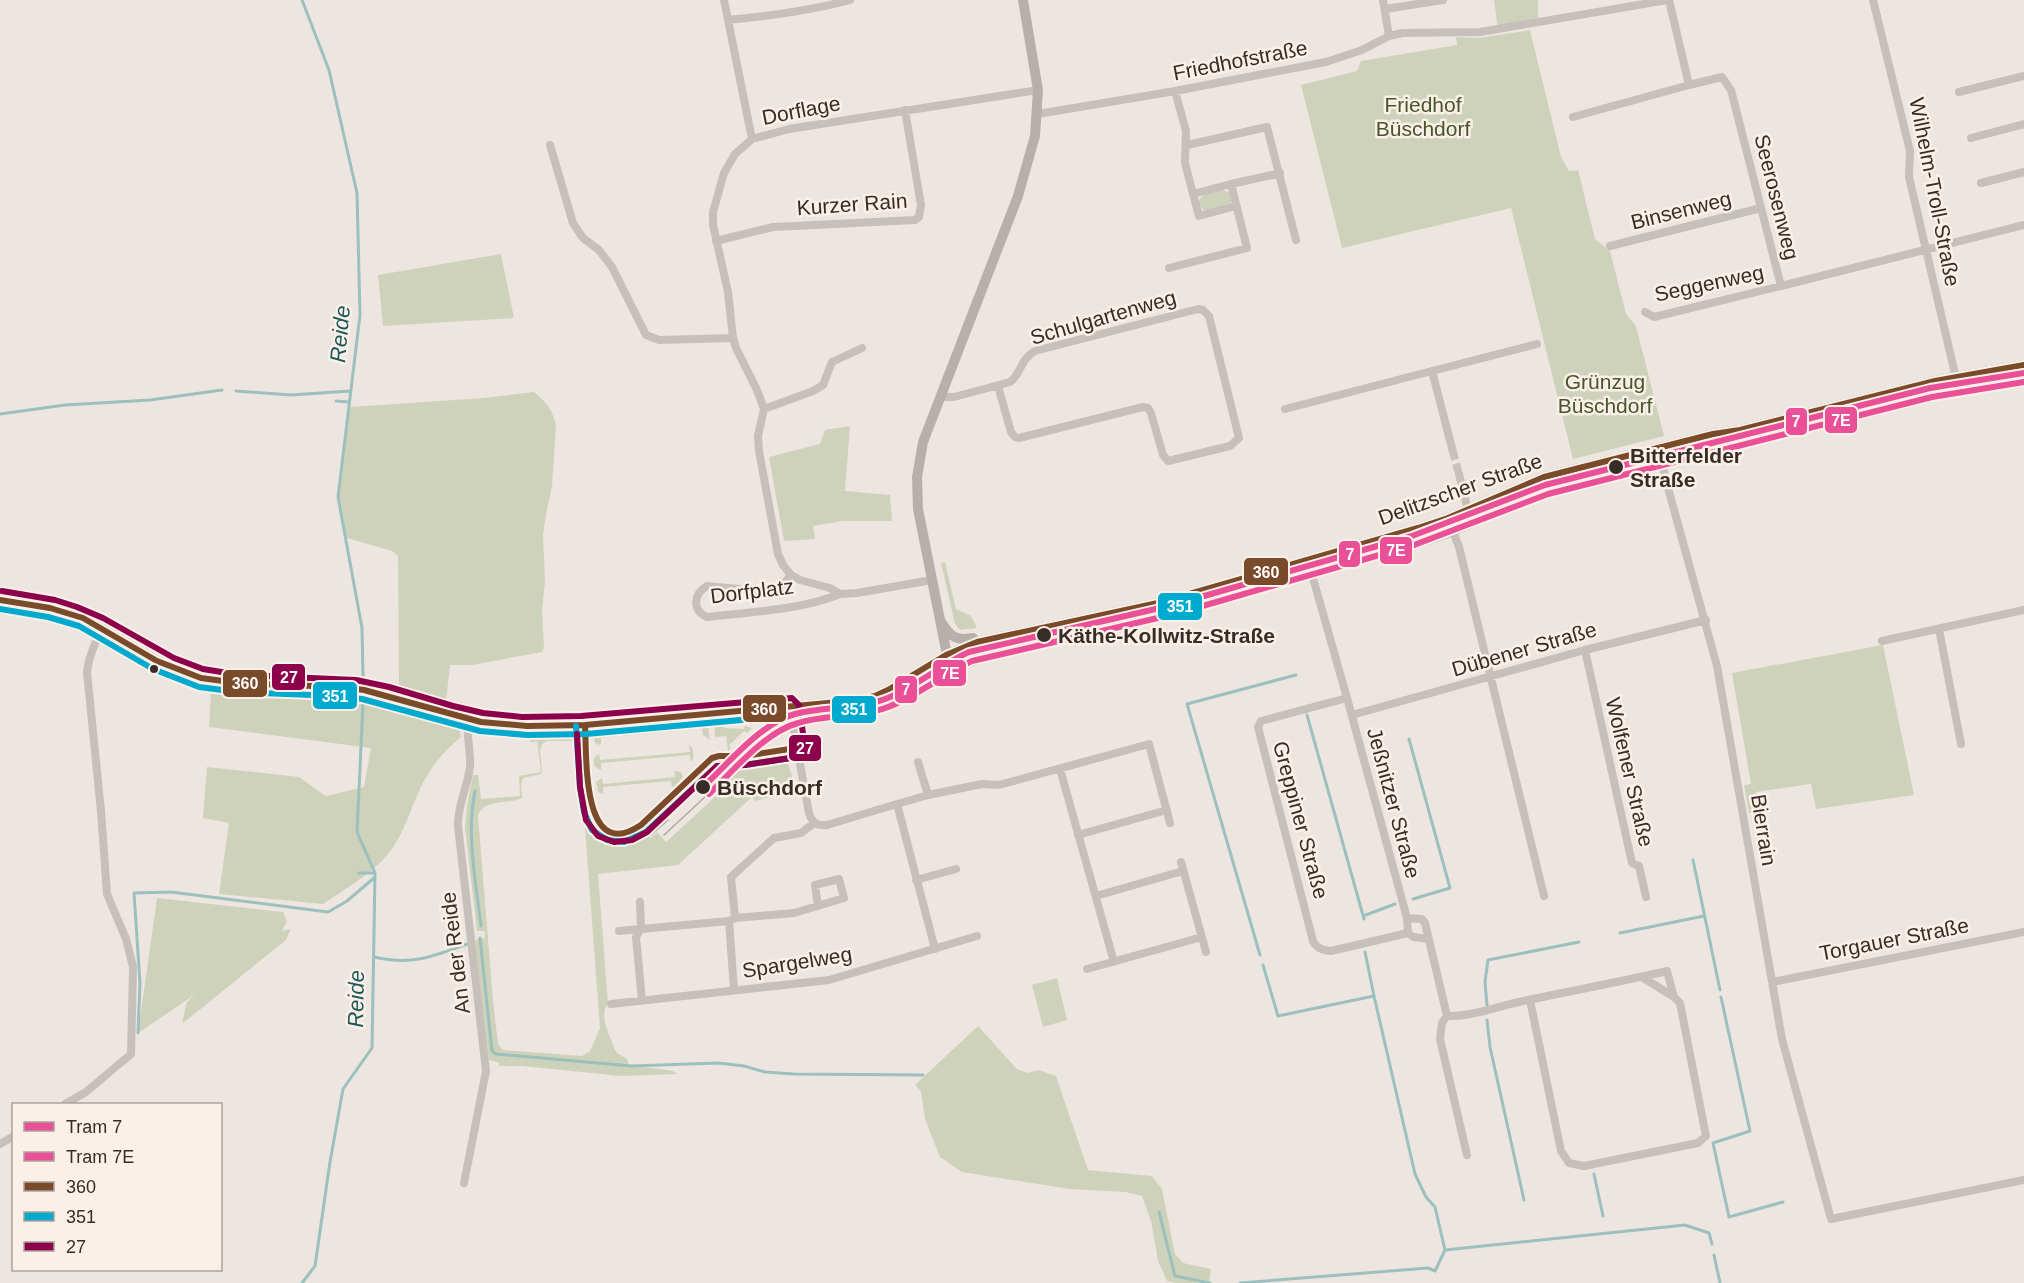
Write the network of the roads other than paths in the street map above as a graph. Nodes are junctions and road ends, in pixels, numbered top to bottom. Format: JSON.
{"nodes":[{"id":1,"x":724,"y":0,"type":"edge"},
{"id":2,"x":850,"y":0,"type":"edge"},
{"id":3,"x":1023,"y":0,"type":"edge"},
{"id":4,"x":1443,"y":0,"type":"edge"},
{"id":5,"x":1668,"y":0,"type":"edge"},
{"id":6,"x":1873,"y":0,"type":"edge"},
{"id":7,"x":1384,"y":4,"type":"edge"},
{"id":8,"x":728,"y":20,"type":"junction"},
{"id":9,"x":1389,"y":36,"type":"junction"},
{"id":10,"x":2024,"y":76,"type":"edge"},
{"id":11,"x":1689,"y":85,"type":"junction"},
{"id":12,"x":1038,"y":90,"type":"junction"},
{"id":13,"x":1175,"y":92,"type":"junction"},
{"id":14,"x":1959,"y":92,"type":"dead end"},
{"id":15,"x":905,"y":110,"type":"junction"},
{"id":16,"x":1038,"y":114,"type":"junction"},
{"id":17,"x":1573,"y":117,"type":"dead end"},
{"id":18,"x":2024,"y":124,"type":"edge"},
{"id":19,"x":1971,"y":138,"type":"dead end"},
{"id":20,"x":752,"y":139,"type":"junction"},
{"id":21,"x":550,"y":145,"type":"dead end"},
{"id":22,"x":1187,"y":145,"type":"junction"},
{"id":23,"x":2024,"y":172,"type":"edge"},
{"id":24,"x":1280,"y":173,"type":"junction"},
{"id":25,"x":1982,"y":183,"type":"dead end"},
{"id":26,"x":1231,"y":184,"type":"junction"},
{"id":27,"x":1193,"y":194,"type":"junction"},
{"id":28,"x":1236,"y":206,"type":"junction"},
{"id":29,"x":1761,"y":208,"type":"junction"},
{"id":30,"x":2024,"y":225,"type":"edge"},
{"id":31,"x":1296,"y":240,"type":"dead end"},
{"id":32,"x":716,"y":241,"type":"junction"},
{"id":33,"x":1610,"y":246,"type":"dead end"},
{"id":34,"x":1927,"y":250,"type":"junction"},
{"id":35,"x":1169,"y":268,"type":"dead end"},
{"id":36,"x":1781,"y":286,"type":"junction"},
{"id":37,"x":1645,"y":312,"type":"dead end"},
{"id":38,"x":733,"y":338,"type":"junction"},
{"id":39,"x":1537,"y":344,"type":"dead end"},
{"id":40,"x":862,"y":348,"type":"dead end"},
{"id":41,"x":2024,"y":365,"type":"edge"},
{"id":42,"x":1432,"y":371,"type":"junction"},
{"id":43,"x":1956,"y":377,"type":"junction"},
{"id":44,"x":2024,"y":380,"type":"edge"},
{"id":45,"x":998,"y":386,"type":"junction"},
{"id":46,"x":1959,"y":391,"type":"junction"},
{"id":47,"x":940,"y":397,"type":"junction"},
{"id":48,"x":764,"y":409,"type":"junction"},
{"id":49,"x":1286,"y":409,"type":"dead end"},
{"id":50,"x":1659,"y":447,"type":"junction"},
{"id":51,"x":1453,"y":452,"type":"tunnel mouth"},
{"id":52,"x":1663,"y":464,"type":"junction"},
{"id":53,"x":1459,"y":474,"type":"tunnel mouth"},
{"id":54,"x":1468,"y":510,"type":"junction"},
{"id":55,"x":1471,"y":524,"type":"junction"},
{"id":56,"x":1454,"y":531,"type":"junction"},
{"id":57,"x":1311,"y":571,"type":"junction"},
{"id":58,"x":791,"y":575,"type":"junction"},
{"id":59,"x":932,"y":580,"type":"junction"},
{"id":60,"x":840,"y":594,"type":"junction"},
{"id":61,"x":0,"y":600,"type":"edge"},
{"id":62,"x":2024,"y":610,"type":"edge"},
{"id":63,"x":937,"y":611,"type":"junction"},
{"id":64,"x":1706,"y":620,"type":"junction"},
{"id":65,"x":1061,"y":623,"type":"junction"},
{"id":66,"x":103,"y":628,"type":"junction"},
{"id":67,"x":1939,"y":629,"type":"junction"},
{"id":68,"x":1882,"y":641,"type":"dead end"},
{"id":69,"x":1585,"y":650,"type":"junction"},
{"id":70,"x":946,"y":655,"type":"junction"},
{"id":71,"x":950,"y":669,"type":"junction"},
{"id":72,"x":1492,"y":677,"type":"junction"},
{"id":73,"x":1347,"y":698,"type":"junction"},
{"id":74,"x":790,"y":707,"type":"junction"},
{"id":75,"x":709,"y":714,"type":"junction"},
{"id":76,"x":1352,"y":715,"type":"junction"},
{"id":77,"x":468,"y":719,"type":"junction"},
{"id":78,"x":792,"y":719,"type":"junction"},
{"id":79,"x":1961,"y":744,"type":"dead end"},
{"id":80,"x":918,"y":762,"type":"dead end"},
{"id":81,"x":1060,"y":769,"type":"junction"},
{"id":82,"x":928,"y":795,"type":"junction"},
{"id":83,"x":897,"y":804,"type":"junction"},
{"id":84,"x":1167,"y":810,"type":"junction"},
{"id":85,"x":814,"y":823,"type":"junction"},
{"id":86,"x":1170,"y":823,"type":"dead end"},
{"id":87,"x":1078,"y":835,"type":"junction"},
{"id":88,"x":1181,"y":862,"type":"dead end"},
{"id":89,"x":956,"y":869,"type":"dead end"},
{"id":90,"x":1184,"y":871,"type":"junction"},
{"id":91,"x":916,"y":880,"type":"junction"},
{"id":92,"x":1095,"y":896,"type":"junction"},
{"id":93,"x":1544,"y":896,"type":"dead end"},
{"id":94,"x":1646,"y":897,"type":"dead end"},
{"id":95,"x":640,"y":902,"type":"dead end"},
{"id":96,"x":818,"y":906,"type":"dead end"},
{"id":97,"x":1407,"y":918,"type":"junction"},
{"id":98,"x":732,"y":920,"type":"junction"},
{"id":99,"x":641,"y":928,"type":"junction"},
{"id":100,"x":619,"y":931,"type":"dead end"},
{"id":101,"x":2024,"y":932,"type":"edge"},
{"id":102,"x":1408,"y":933,"type":"junction"},
{"id":103,"x":977,"y":936,"type":"dead end"},
{"id":104,"x":1202,"y":937,"type":"junction"},
{"id":105,"x":1428,"y":939,"type":"junction"},
{"id":106,"x":935,"y":949,"type":"junction"},
{"id":107,"x":1206,"y":952,"type":"dead end"},
{"id":108,"x":1114,"y":962,"type":"junction"},
{"id":109,"x":1087,"y":969,"type":"dead end"},
{"id":110,"x":1642,"y":977,"type":"junction"},
{"id":111,"x":1772,"y":982,"type":"junction"},
{"id":112,"x":734,"y":990,"type":"junction"},
{"id":113,"x":1674,"y":997,"type":"junction"},
{"id":114,"x":642,"y":1000,"type":"junction"},
{"id":115,"x":1530,"y":1000,"type":"junction"},
{"id":116,"x":611,"y":1005,"type":"dead end"},
{"id":117,"x":1447,"y":1016,"type":"junction"},
{"id":118,"x":68,"y":1103,"type":"edge"},
{"id":119,"x":1467,"y":1155,"type":"dead end"},
{"id":120,"x":2024,"y":1180,"type":"edge"},
{"id":121,"x":464,"y":1183,"type":"dead end"}],
"edges":[{"from":1,"to":8,"type":"street"},
{"from":2,"to":8,"type":"street"},
{"from":3,"to":12,"type":"main road"},
{"from":4,"to":7,"type":"street"},
{"from":5,"to":9,"type":"street","name":"Friedhofstraße"},
{"from":5,"to":11,"type":"street"},
{"from":6,"to":34,"type":"street","name":"Wilhelm-Troll-Straße"},
{"from":7,"to":9,"type":"street"},
{"from":8,"to":20,"type":"street"},
{"from":9,"to":13,"type":"street","name":"Friedhofstraße"},
{"from":10,"to":14,"type":"street"},
{"from":11,"to":17,"type":"street"},
{"from":11,"to":29,"type":"street","name":"Seerosenweg"},
{"from":12,"to":15,"type":"street","name":"Dorflage"},
{"from":12,"to":16,"type":"main road"},
{"from":13,"to":16,"type":"street","name":"Friedhofstraße"},
{"from":13,"to":22,"type":"street"},
{"from":15,"to":20,"type":"street","name":"Dorflage"},
{"from":15,"to":32,"type":"street","name":"Kurzer Rain"},
{"from":16,"to":47,"type":"main road"},
{"from":18,"to":19,"type":"street"},
{"from":20,"to":32,"type":"street","name":"Dorflage"},
{"from":21,"to":38,"type":"street"},
{"from":22,"to":24,"type":"street"},
{"from":22,"to":27,"type":"street"},
{"from":23,"to":25,"type":"street"},
{"from":24,"to":26,"type":"street"},
{"from":24,"to":31,"type":"street"},
{"from":26,"to":27,"type":"street"},
{"from":26,"to":28,"type":"street"},
{"from":27,"to":28,"type":"street"},
{"from":28,"to":35,"type":"street"},
{"from":29,"to":33,"type":"street","name":"Binsenweg"},
{"from":29,"to":36,"type":"street","name":"Seerosenweg"},
{"from":30,"to":34,"type":"street","name":"Seerosenweg"},
{"from":32,"to":38,"type":"street","name":"Dorflage"},
{"from":34,"to":36,"type":"street","name":"Seerosenweg"},
{"from":34,"to":43,"type":"street","name":"Wilhelm-Troll-Straße"},
{"from":36,"to":37,"type":"street","name":"Seggenweg"},
{"from":38,"to":48,"type":"street","name":"Dorflage"},
{"from":39,"to":42,"type":"street"},
{"from":40,"to":48,"type":"street"},
{"from":41,"to":43,"type":"main road","name":"Delitzscher Straße"},
{"from":42,"to":49,"type":"street"},
{"from":42,"to":51,"type":"street"},
{"from":43,"to":46,"type":"street","name":"Wilhelm-Troll-Straße"},
{"from":43,"to":50,"type":"main road","name":"Delitzscher Straße"},
{"from":44,"to":46,"type":"main road","name":"Delitzscher Straße"},
{"from":45,"to":45,"type":"street","name":"Schulgartenweg"},
{"from":45,"to":47,"type":"street","name":"Schulgartenweg"},
{"from":46,"to":52,"type":"main road","name":"Delitzscher Straße"},
{"from":47,"to":59,"type":"main road"},
{"from":48,"to":58,"type":"street"},
{"from":50,"to":52,"type":"street","name":"Bierrain"},
{"from":50,"to":54,"type":"main road","name":"Delitzscher Straße"},
{"from":52,"to":55,"type":"main road","name":"Delitzscher Straße"},
{"from":52,"to":64,"type":"street","name":"Bierrain"},
{"from":53,"to":54,"type":"street"},
{"from":54,"to":55,"type":"street"},
{"from":54,"to":65,"type":"main road","name":"Delitzscher Straße"},
{"from":55,"to":56,"type":"main road","name":"Delitzscher Straße"},
{"from":56,"to":57,"type":"main road","name":"Delitzscher Straße"},
{"from":56,"to":72,"type":"street"},
{"from":57,"to":71,"type":"main road","name":"Delitzscher Straße"},
{"from":57,"to":73,"type":"street"},
{"from":58,"to":60,"type":"street","name":"Dorfplatz"},
{"from":58,"to":60,"type":"street","name":"Dorfplatz"},
{"from":59,"to":60,"type":"street","name":"Dorfplatz"},
{"from":59,"to":63,"type":"main road"},
{"from":61,"to":66,"type":"main road","name":"Delitzscher Straße"},
{"from":62,"to":67,"type":"street"},
{"from":63,"to":65,"type":"main road"},
{"from":63,"to":70,"type":"main road"},
{"from":64,"to":69,"type":"street","name":"Dübener Straße"},
{"from":64,"to":111,"type":"street","name":"Bierrain"},
{"from":65,"to":70,"type":"main road","name":"Delitzscher Straße"},
{"from":66,"to":77,"type":"main road","name":"Delitzscher Straße"},
{"from":66,"to":118,"type":"street"},
{"from":67,"to":68,"type":"street"},
{"from":67,"to":79,"type":"street"},
{"from":69,"to":72,"type":"street","name":"Dübener Straße"},
{"from":69,"to":94,"type":"street","name":"Wolfener Straße"},
{"from":70,"to":71,"type":"main road"},
{"from":70,"to":74,"type":"main road","name":"Delitzscher Straße"},
{"from":71,"to":78,"type":"main road","name":"Delitzscher Straße"},
{"from":72,"to":76,"type":"street","name":"Dübener Straße"},
{"from":72,"to":93,"type":"street"},
{"from":73,"to":76,"type":"street","name":"Jeßnitzer Straße"},
{"from":73,"to":102,"type":"street","name":"Greppiner Straße"},
{"from":74,"to":75,"type":"main road","name":"Delitzscher Straße"},
{"from":74,"to":78,"type":"street"},
{"from":75,"to":77,"type":"main road","name":"Delitzscher Straße"},
{"from":75,"to":78,"type":"main road","name":"Delitzscher Straße"},
{"from":76,"to":97,"type":"street","name":"Jeßnitzer Straße"},
{"from":77,"to":121,"type":"street","name":"An der Reide"},
{"from":78,"to":85,"type":"street"},
{"from":80,"to":82,"type":"street"},
{"from":81,"to":82,"type":"street","name":"Spargelweg"},
{"from":81,"to":84,"type":"street","name":"Spargelweg"},
{"from":81,"to":87,"type":"street"},
{"from":82,"to":83,"type":"street","name":"Spargelweg"},
{"from":83,"to":85,"type":"street","name":"Spargelweg"},
{"from":83,"to":91,"type":"street"},
{"from":84,"to":86,"type":"street"},
{"from":84,"to":87,"type":"street"},
{"from":85,"to":98,"type":"street","name":"Spargelweg"},
{"from":87,"to":92,"type":"street"},
{"from":88,"to":90,"type":"street"},
{"from":89,"to":91,"type":"street"},
{"from":90,"to":92,"type":"street"},
{"from":90,"to":104,"type":"street"},
{"from":91,"to":106,"type":"street"},
{"from":92,"to":108,"type":"street"},
{"from":95,"to":99,"type":"street"},
{"from":96,"to":98,"type":"street"},
{"from":97,"to":102,"type":"street","name":"Jeßnitzer Straße"},
{"from":97,"to":105,"type":"street"},
{"from":98,"to":99,"type":"street"},
{"from":98,"to":112,"type":"street","name":"Spargelweg"},
{"from":99,"to":100,"type":"street"},
{"from":99,"to":114,"type":"street"},
{"from":101,"to":111,"type":"street","name":"Torgauer Straße"},
{"from":102,"to":105,"type":"street"},
{"from":103,"to":106,"type":"street","name":"Spargelweg"},
{"from":104,"to":107,"type":"street"},
{"from":104,"to":108,"type":"street"},
{"from":105,"to":117,"type":"street"},
{"from":106,"to":112,"type":"street","name":"Spargelweg"},
{"from":108,"to":109,"type":"street"},
{"from":110,"to":113,"type":"street"},
{"from":110,"to":113,"type":"street"},
{"from":110,"to":115,"type":"street"},
{"from":111,"to":120,"type":"street","name":"Bierrain"},
{"from":112,"to":114,"type":"street","name":"Spargelweg"},
{"from":113,"to":115,"type":"street"},
{"from":114,"to":116,"type":"street","name":"Spargelweg"},
{"from":115,"to":117,"type":"street"},
{"from":117,"to":119,"type":"street"}]}
